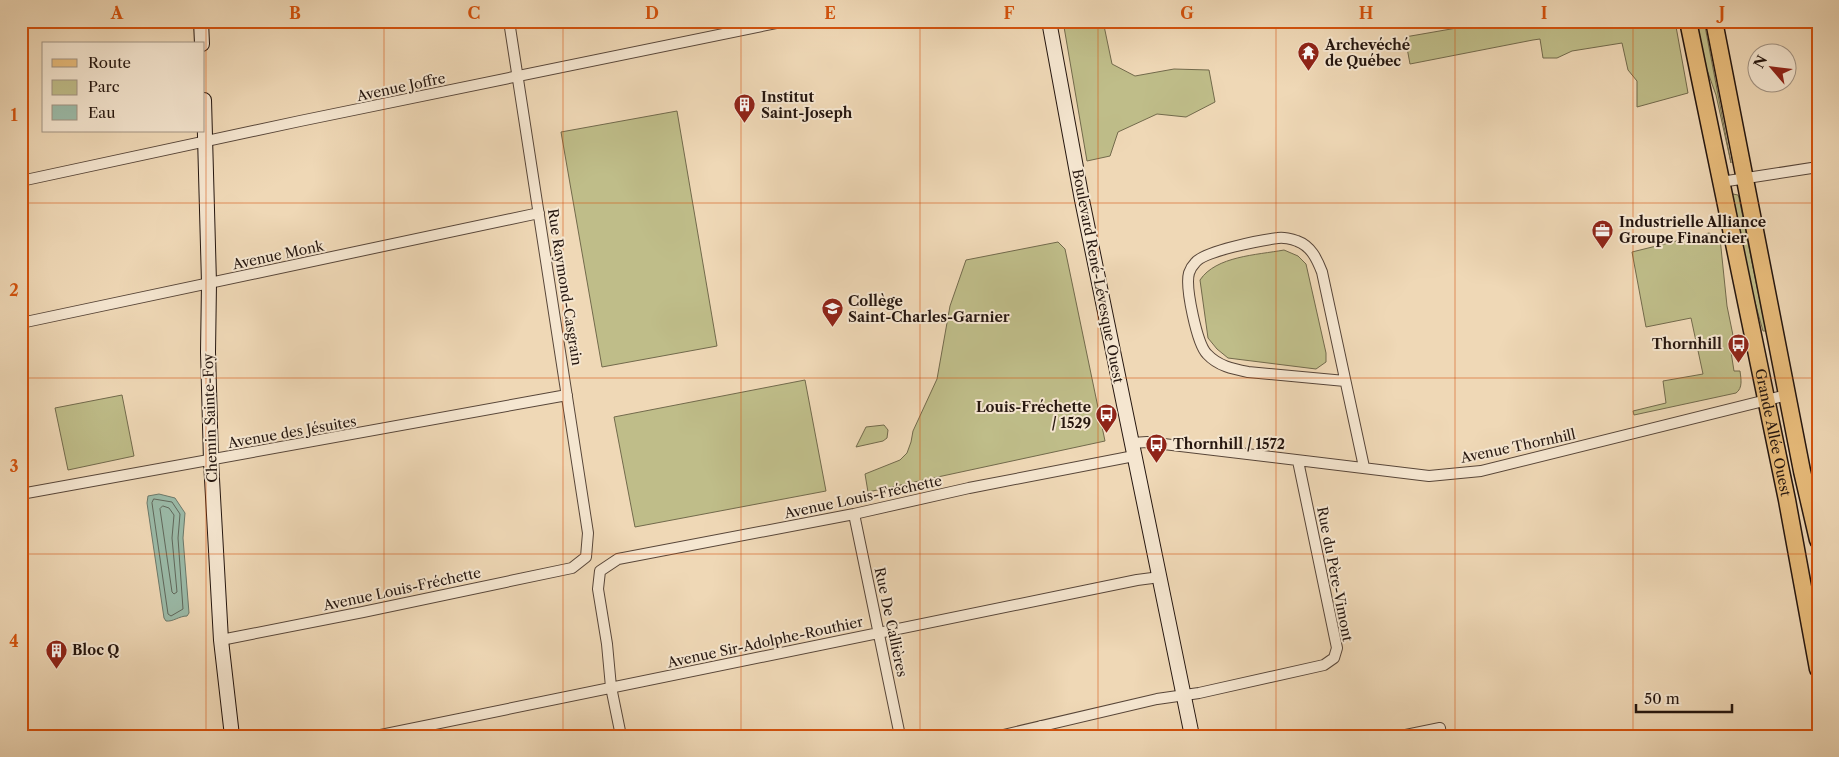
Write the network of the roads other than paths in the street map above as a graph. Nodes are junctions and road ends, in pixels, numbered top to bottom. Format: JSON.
{"nodes":[{"id":1,"x":201,"y":21,"type":"edge"},
{"id":2,"x":510,"y":21,"type":"edge"},
{"id":3,"x":786,"y":21,"type":"edge"},
{"id":4,"x":1049,"y":21,"type":"edge"},
{"id":5,"x":1688,"y":21,"type":"edge"},
{"id":6,"x":1714,"y":21,"type":"edge"},
{"id":7,"x":756,"y":24,"type":"edge"},
{"id":8,"x":202,"y":42,"type":"edge"},
{"id":9,"x":517,"y":77,"type":"junction"},
{"id":10,"x":205,"y":121,"type":"edge"},
{"id":11,"x":206,"y":142,"type":"junction"},
{"id":12,"x":1818,"y":167,"type":"edge"},
{"id":13,"x":1744,"y":178,"type":"junction"},
{"id":14,"x":21,"y":182,"type":"edge"},
{"id":15,"x":1721,"y":182,"type":"junction"},
{"id":16,"x":539,"y":213,"type":"junction"},
{"id":17,"x":209,"y":283,"type":"junction"},
{"id":18,"x":21,"y":322,"type":"edge"},
{"id":19,"x":1346,"y":382,"type":"junction"},
{"id":20,"x":567,"y":395,"type":"junction"},
{"id":21,"x":1787,"y":395,"type":"junction"},
{"id":22,"x":1767,"y":400,"type":"junction"},
{"id":23,"x":1133,"y":449,"type":"junction"},
{"id":24,"x":210,"y":461,"type":"junction"},
{"id":25,"x":1298,"y":461,"type":"junction"},
{"id":26,"x":1364,"y":467,"type":"junction"},
{"id":27,"x":21,"y":494,"type":"edge"},
{"id":28,"x":854,"y":514,"type":"junction"},
{"id":29,"x":1818,"y":540,"type":"edge"},
{"id":30,"x":586,"y":557,"type":"joint"},
{"id":31,"x":1160,"y":577,"type":"junction"},
{"id":32,"x":879,"y":632,"type":"junction"},
{"id":33,"x":221,"y":640,"type":"junction"},
{"id":34,"x":1818,"y":669,"type":"edge"},
{"id":35,"x":611,"y":687,"type":"junction"},
{"id":36,"x":1184,"y":696,"type":"junction"},
{"id":37,"x":1042,"y":731,"type":"edge"},
{"id":38,"x":232,"y":736,"type":"edge"},
{"id":39,"x":376,"y":736,"type":"edge"},
{"id":40,"x":621,"y":736,"type":"edge"},
{"id":41,"x":900,"y":736,"type":"edge"},
{"id":42,"x":999,"y":736,"type":"edge"},
{"id":43,"x":1192,"y":736,"type":"edge"},
{"id":44,"x":1401,"y":736,"type":"edge"},
{"id":45,"x":1442,"y":736,"type":"edge"}],
"edges":[{"from":1,"to":8,"type":"main road"},
{"from":2,"to":9,"type":"street","name":"Rue Raymond-Casgrain"},
{"from":3,"to":7,"type":"street","name":"Avenue Joffre"},
{"from":4,"to":23,"type":"main road","name":"Boulevard René-Lévesque Ouest"},
{"from":5,"to":15,"type":"main road","name":"Grande Allée Ouest"},
{"from":6,"to":13,"type":"main road","name":"Grande Allée Ouest"},
{"from":7,"to":9,"type":"street","name":"Avenue Joffre"},
{"from":9,"to":11,"type":"street","name":"Avenue Joffre"},
{"from":9,"to":16,"type":"street","name":"Rue Raymond-Casgrain"},
{"from":10,"to":11,"type":"main road","name":"Chemin Sainte-Foy"},
{"from":11,"to":14,"type":"street","name":"Avenue Joffre"},
{"from":11,"to":17,"type":"main road","name":"Chemin Sainte-Foy"},
{"from":12,"to":13,"type":"street"},
{"from":13,"to":15,"type":"street"},
{"from":13,"to":21,"type":"main road","name":"Grande Allée Ouest"},
{"from":15,"to":22,"type":"main road","name":"Grande Allée Ouest"},
{"from":16,"to":17,"type":"street","name":"Avenue Monk"},
{"from":16,"to":20,"type":"street","name":"Rue Raymond-Casgrain"},
{"from":17,"to":18,"type":"street","name":"Avenue Monk"},
{"from":17,"to":24,"type":"main road","name":"Chemin Sainte-Foy"},
{"from":19,"to":19,"type":"street"},
{"from":19,"to":26,"type":"street"},
{"from":20,"to":24,"type":"street","name":"Avenue des Jésuites"},
{"from":20,"to":30,"type":"street","name":"Rue Raymond-Casgrain"},
{"from":21,"to":22,"type":"street","name":"Avenue Thornhill"},
{"from":21,"to":29,"type":"main road","name":"Grande Allée Ouest"},
{"from":22,"to":26,"type":"street","name":"Avenue Thornhill"},
{"from":22,"to":34,"type":"main road","name":"Grande Allée Ouest"},
{"from":23,"to":25,"type":"street","name":"Avenue Thornhill"},
{"from":23,"to":28,"type":"street","name":"Avenue Louis-Fréchette"},
{"from":23,"to":31,"type":"main road","name":"Boulevard René-Lévesque Ouest"},
{"from":24,"to":27,"type":"street","name":"Avenue des Jésuites"},
{"from":24,"to":33,"type":"main road","name":"Chemin Sainte-Foy"},
{"from":25,"to":26,"type":"street","name":"Avenue Thornhill"},
{"from":25,"to":36,"type":"street","name":"Rue du Père-Vimont"},
{"from":28,"to":32,"type":"street","name":"Rue De Callières"},
{"from":28,"to":35,"type":"street","name":"Avenue Louis-Fréchette"},
{"from":30,"to":33,"type":"street","name":"Avenue Louis-Fréchette"},
{"from":31,"to":32,"type":"street","name":"Avenue Sir-Adolphe-Routhier"},
{"from":31,"to":36,"type":"main road","name":"Boulevard René-Lévesque Ouest"},
{"from":32,"to":35,"type":"street","name":"Avenue Sir-Adolphe-Routhier"},
{"from":32,"to":41,"type":"street","name":"Rue De Callières"},
{"from":33,"to":38,"type":"main road","name":"Chemin Sainte-Foy"},
{"from":35,"to":39,"type":"street","name":"Avenue Sir-Adolphe-Routhier"},
{"from":35,"to":40,"type":"street"},
{"from":36,"to":37,"type":"street","name":"Rue du Père-Vimont"},
{"from":36,"to":43,"type":"main road","name":"Boulevard René-Lévesque Ouest"},
{"from":37,"to":42,"type":"street","name":"Rue du Père-Vimont"},
{"from":44,"to":45,"type":"street"}]}
